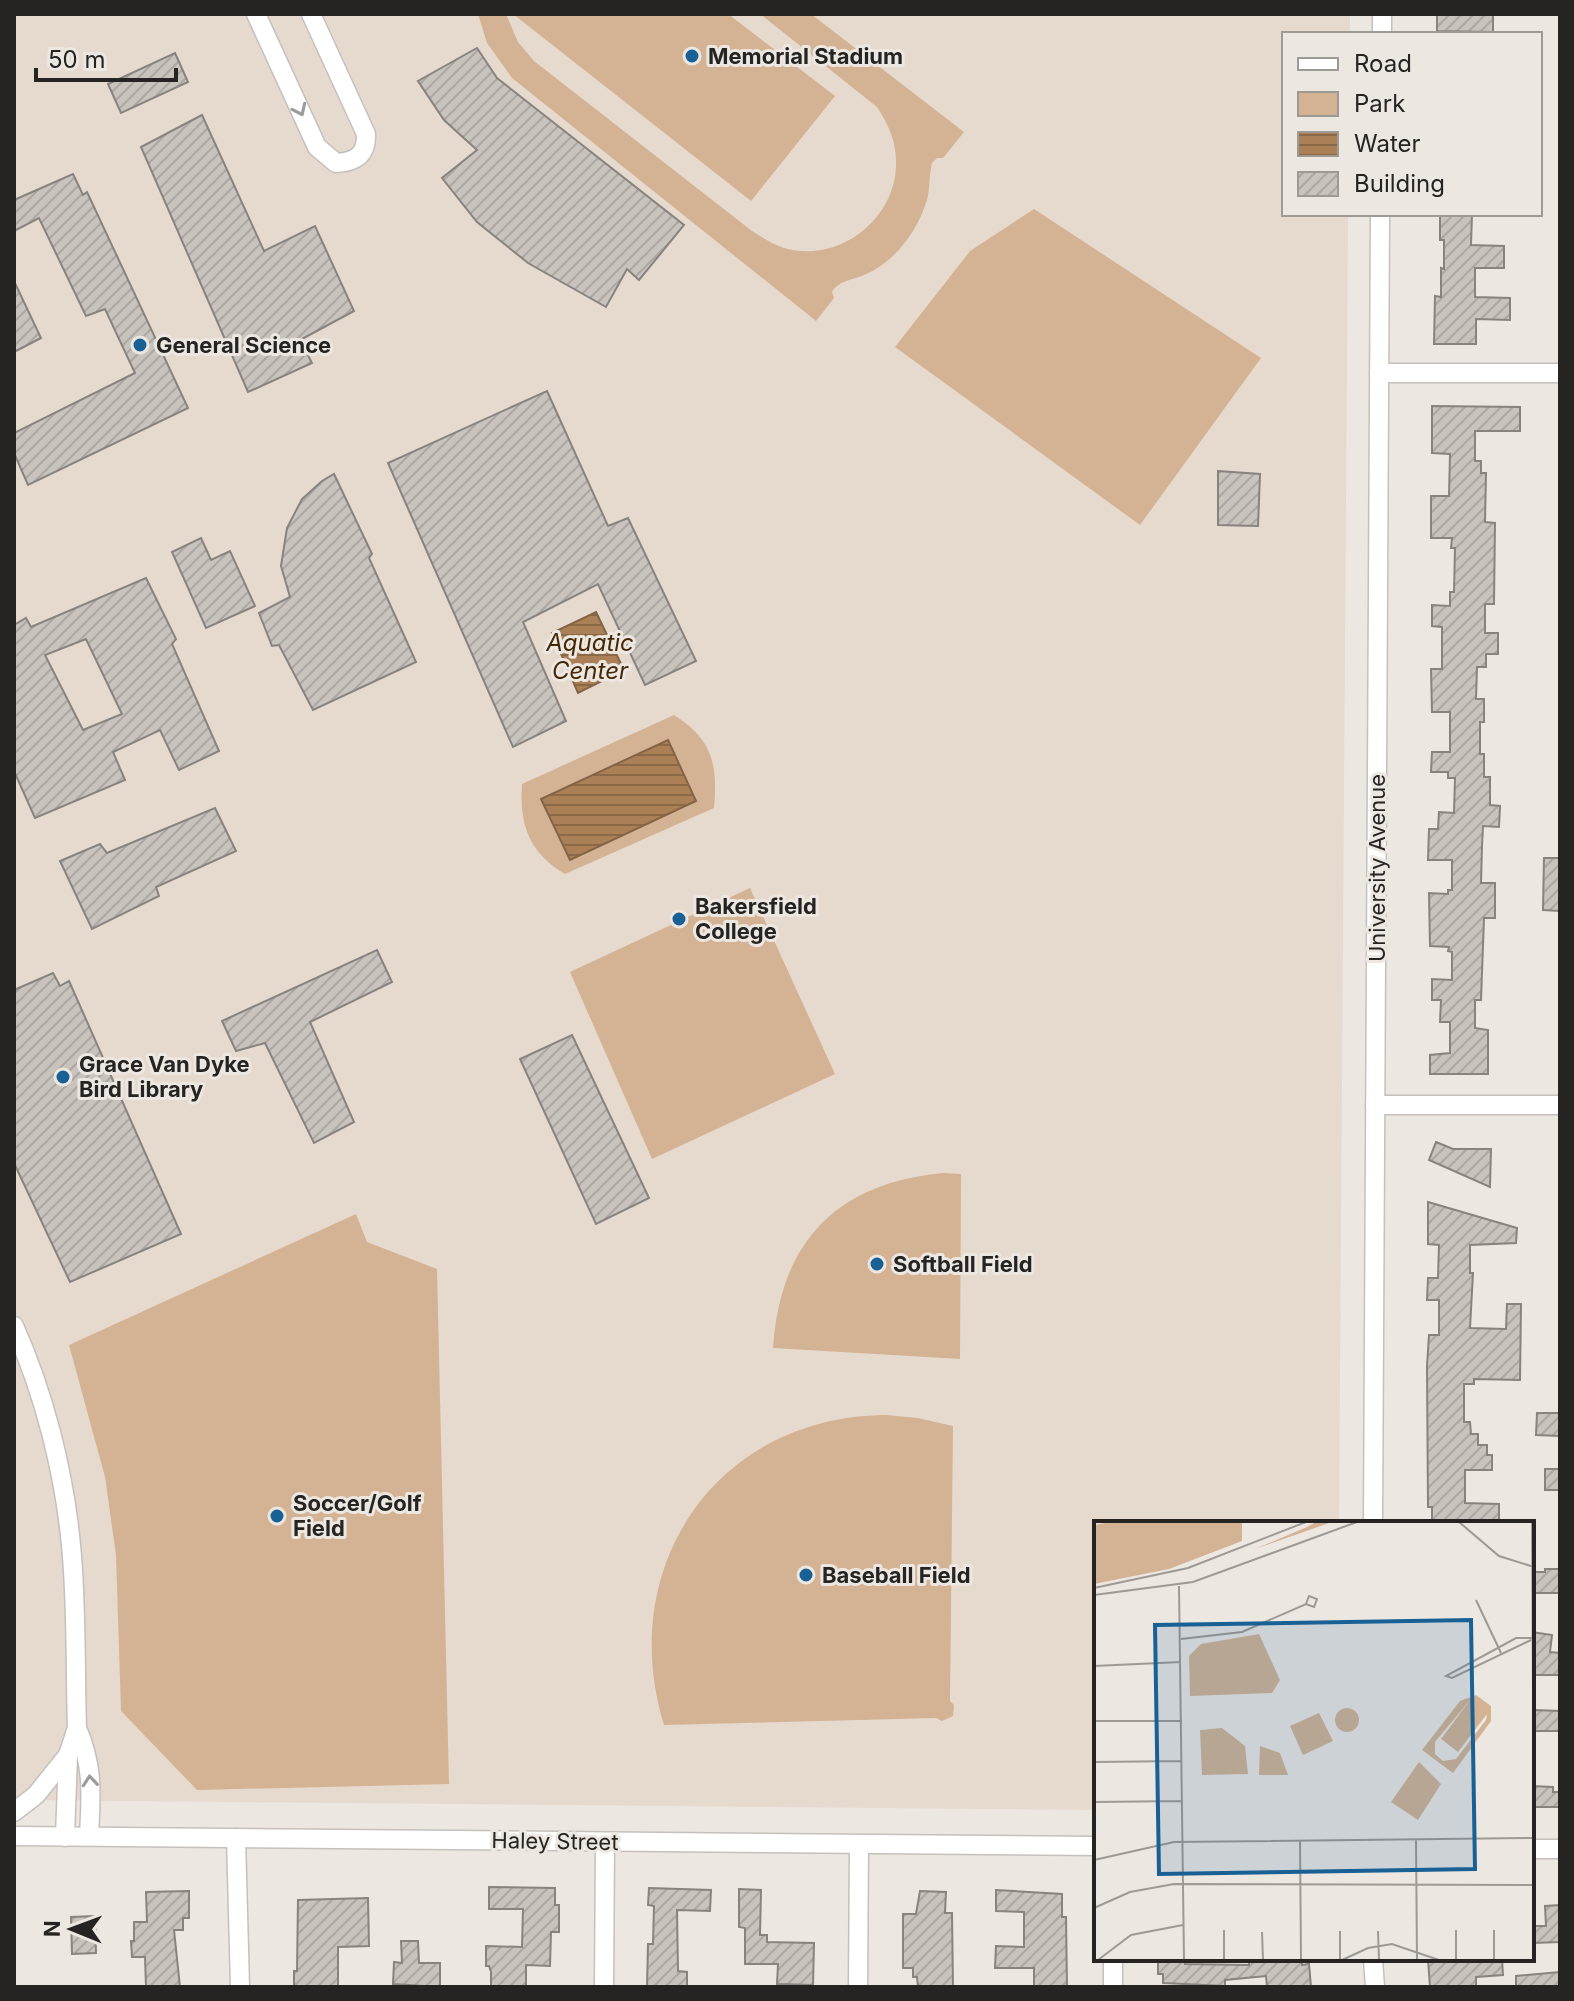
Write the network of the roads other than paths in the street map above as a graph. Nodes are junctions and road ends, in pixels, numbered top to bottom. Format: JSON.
{"nodes":[{"id":1,"x":256,"y":14,"type":"edge"},
{"id":2,"x":311,"y":14,"type":"edge"},
{"id":3,"x":1380,"y":216,"type":"edge"},
{"id":4,"x":1379,"y":373,"type":"junction"},
{"id":5,"x":1560,"y":373,"type":"edge"},
{"id":6,"x":1375,"y":1105,"type":"junction"},
{"id":7,"x":1560,"y":1105,"type":"edge"},
{"id":8,"x":14,"y":1326,"type":"edge"},
{"id":9,"x":1373,"y":1521,"type":"edge"},
{"id":10,"x":77,"y":1728,"type":"junction"},
{"id":11,"x":68,"y":1755,"type":"junction"},
{"id":12,"x":14,"y":1812,"type":"edge"},
{"id":13,"x":14,"y":1836,"type":"edge"},
{"id":14,"x":89,"y":1836,"type":"junction"},
{"id":15,"x":65,"y":1837,"type":"junction"},
{"id":16,"x":236,"y":1838,"type":"junction"},
{"id":17,"x":605,"y":1842,"type":"junction"},
{"id":18,"x":859,"y":1844,"type":"junction"},
{"id":19,"x":1094,"y":1846,"type":"edge"},
{"id":20,"x":1534,"y":1849,"type":"edge"},
{"id":21,"x":1560,"y":1849,"type":"edge"},
{"id":22,"x":1113,"y":1961,"type":"edge"},
{"id":23,"x":1373,"y":1961,"type":"edge"},
{"id":24,"x":240,"y":1987,"type":"edge"},
{"id":25,"x":604,"y":1987,"type":"edge"},
{"id":26,"x":858,"y":1987,"type":"edge"},
{"id":27,"x":1113,"y":1987,"type":"edge"},
{"id":28,"x":1375,"y":1987,"type":"edge"}],
"edges":[{"from":1,"to":2,"type":"street","one_way":true},
{"from":3,"to":4,"type":"street","name":"University Avenue"},
{"from":4,"to":5,"type":"street"},
{"from":4,"to":6,"type":"street","name":"University Avenue"},
{"from":6,"to":7,"type":"street"},
{"from":6,"to":9,"type":"street","name":"University Avenue"},
{"from":8,"to":10,"type":"street"},
{"from":10,"to":11,"type":"street"},
{"from":14,"to":10,"type":"street","one_way":true},
{"from":11,"to":12,"type":"street"},
{"from":11,"to":15,"type":"street"},
{"from":13,"to":15,"type":"street","name":"Haley Street"},
{"from":14,"to":15,"type":"street","name":"Haley Street"},
{"from":14,"to":16,"type":"street","name":"Haley Street"},
{"from":16,"to":17,"type":"street","name":"Haley Street"},
{"from":16,"to":24,"type":"street"},
{"from":17,"to":18,"type":"street","name":"Haley Street"},
{"from":17,"to":25,"type":"street"},
{"from":18,"to":19,"type":"street","name":"Haley Street"},
{"from":18,"to":26,"type":"street"},
{"from":20,"to":21,"type":"street"},
{"from":22,"to":27,"type":"street"},
{"from":23,"to":28,"type":"street"}]}
